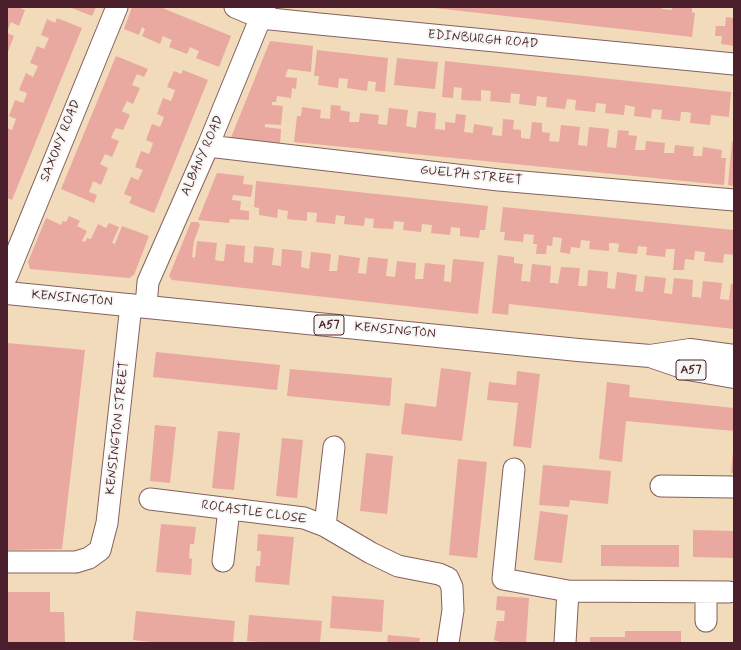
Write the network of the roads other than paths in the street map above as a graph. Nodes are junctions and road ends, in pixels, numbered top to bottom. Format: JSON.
{"nodes":[{"id":1,"x":117,"y":7,"type":"edge"},
{"id":2,"x":235,"y":7,"type":"edge"},
{"id":3,"x":263,"y":12,"type":"edge"},
{"id":4,"x":734,"y":64,"type":"edge"},
{"id":5,"x":208,"y":146,"type":"junction"},
{"id":6,"x":734,"y":200,"type":"edge"},
{"id":7,"x":7,"y":276,"type":"edge"},
{"id":8,"x":7,"y":293,"type":"edge"},
{"id":9,"x":139,"y":306,"type":"junction"},
{"id":10,"x":650,"y":356,"type":"junction"},
{"id":11,"x":734,"y":356,"type":"edge"},
{"id":12,"x":734,"y":377,"type":"edge"},
{"id":13,"x":334,"y":447,"type":"dead end"},
{"id":14,"x":514,"y":469,"type":"dead end"},
{"id":15,"x":661,"y":486,"type":"dead end"},
{"id":16,"x":734,"y":488,"type":"edge"},
{"id":17,"x":150,"y":499,"type":"dead end"},
{"id":18,"x":229,"y":509,"type":"junction"},
{"id":19,"x":325,"y":526,"type":"junction"},
{"id":20,"x":223,"y":561,"type":"dead end"},
{"id":21,"x":7,"y":562,"type":"edge"},
{"id":22,"x":568,"y":590,"type":"junction"},
{"id":23,"x":697,"y":592,"type":"junction"},
{"id":24,"x":729,"y":592,"type":"dead end"},
{"id":25,"x":706,"y":621,"type":"dead end"},
{"id":26,"x":448,"y":643,"type":"edge"},
{"id":27,"x":565,"y":643,"type":"edge"}],
"edges":[{"from":1,"to":7,"type":"street","name":"SAXONY ROAD"},
{"from":2,"to":3,"type":"street","name":"EDINBURGH ROAD"},
{"from":3,"to":4,"type":"street","name":"EDINBURGH ROAD"},
{"from":3,"to":5,"type":"street","name":"ALBANY ROAD"},
{"from":5,"to":6,"type":"street","name":"GUELPH STREET"},
{"from":5,"to":9,"type":"street","name":"ALBANY ROAD"},
{"from":8,"to":9,"type":"main road","name":"KENSINGTON","number":"A57"},
{"from":9,"to":10,"type":"main road","name":"KENSINGTON","number":"A57"},
{"from":9,"to":21,"type":"street","name":"KENSINGTON STREET"},
{"from":10,"to":11,"type":"main road","name":"KENSINGTON","number":"A57"},
{"from":10,"to":12,"type":"main road","number":"A57"},
{"from":13,"to":19,"type":"street"},
{"from":14,"to":22,"type":"street"},
{"from":15,"to":16,"type":"street"},
{"from":17,"to":18,"type":"street","name":"ROCASTLE CLOSE"},
{"from":18,"to":19,"type":"street","name":"ROCASTLE CLOSE"},
{"from":18,"to":20,"type":"street"},
{"from":19,"to":26,"type":"street","name":"ROCASTLE CLOSE"},
{"from":22,"to":23,"type":"street"},
{"from":22,"to":27,"type":"street"},
{"from":23,"to":24,"type":"street"},
{"from":23,"to":25,"type":"street"}]}
